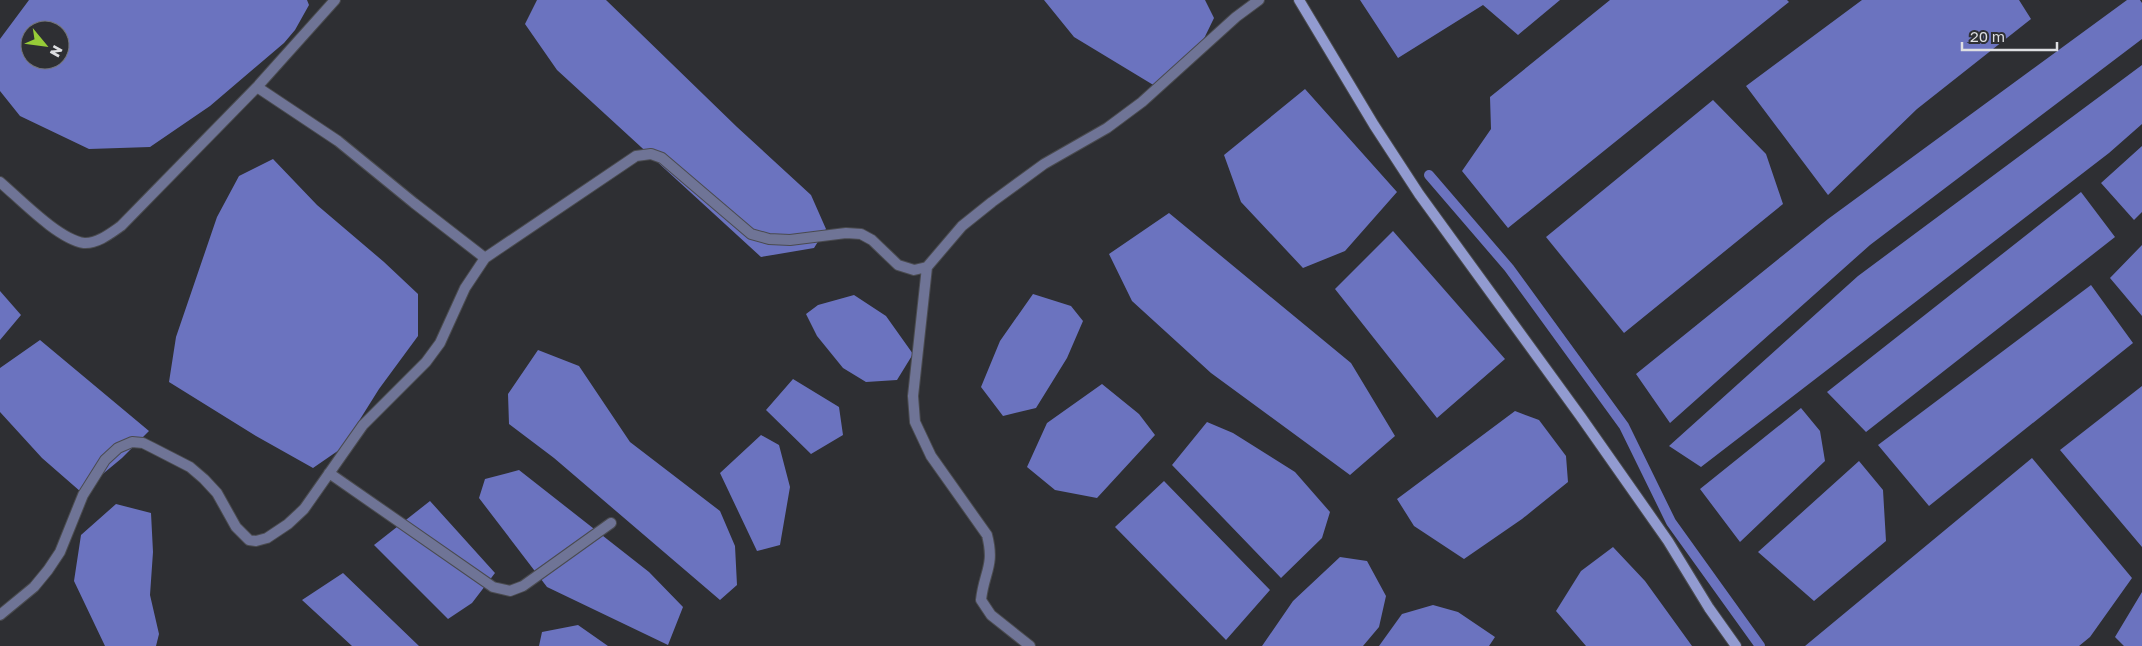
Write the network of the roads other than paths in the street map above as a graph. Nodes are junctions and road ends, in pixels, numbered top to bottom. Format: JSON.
{"nodes":[{"id":1,"x":335,"y":0,"type":"edge"},
{"id":2,"x":1259,"y":0,"type":"edge"},
{"id":3,"x":1299,"y":0,"type":"edge"},
{"id":4,"x":257,"y":87,"type":"junction"},
{"id":5,"x":0,"y":182,"type":"edge"},
{"id":6,"x":485,"y":258,"type":"junction"},
{"id":7,"x":927,"y":267,"type":"junction"},
{"id":8,"x":329,"y":473,"type":"junction"},
{"id":9,"x":611,"y":523,"type":"dead end"},
{"id":10,"x":0,"y":615,"type":"edge"},
{"id":11,"x":1731,"y":644,"type":"edge"},
{"id":12,"x":1030,"y":646,"type":"edge"}],
"edges":[{"from":1,"to":4,"type":"street"},
{"from":2,"to":7,"type":"street"},
{"from":3,"to":11,"type":"street"},
{"from":4,"to":5,"type":"street"},
{"from":4,"to":6,"type":"street"},
{"from":6,"to":7,"type":"street"},
{"from":6,"to":8,"type":"street"},
{"from":7,"to":12,"type":"street"},
{"from":8,"to":9,"type":"street"},
{"from":8,"to":10,"type":"street"}]}
